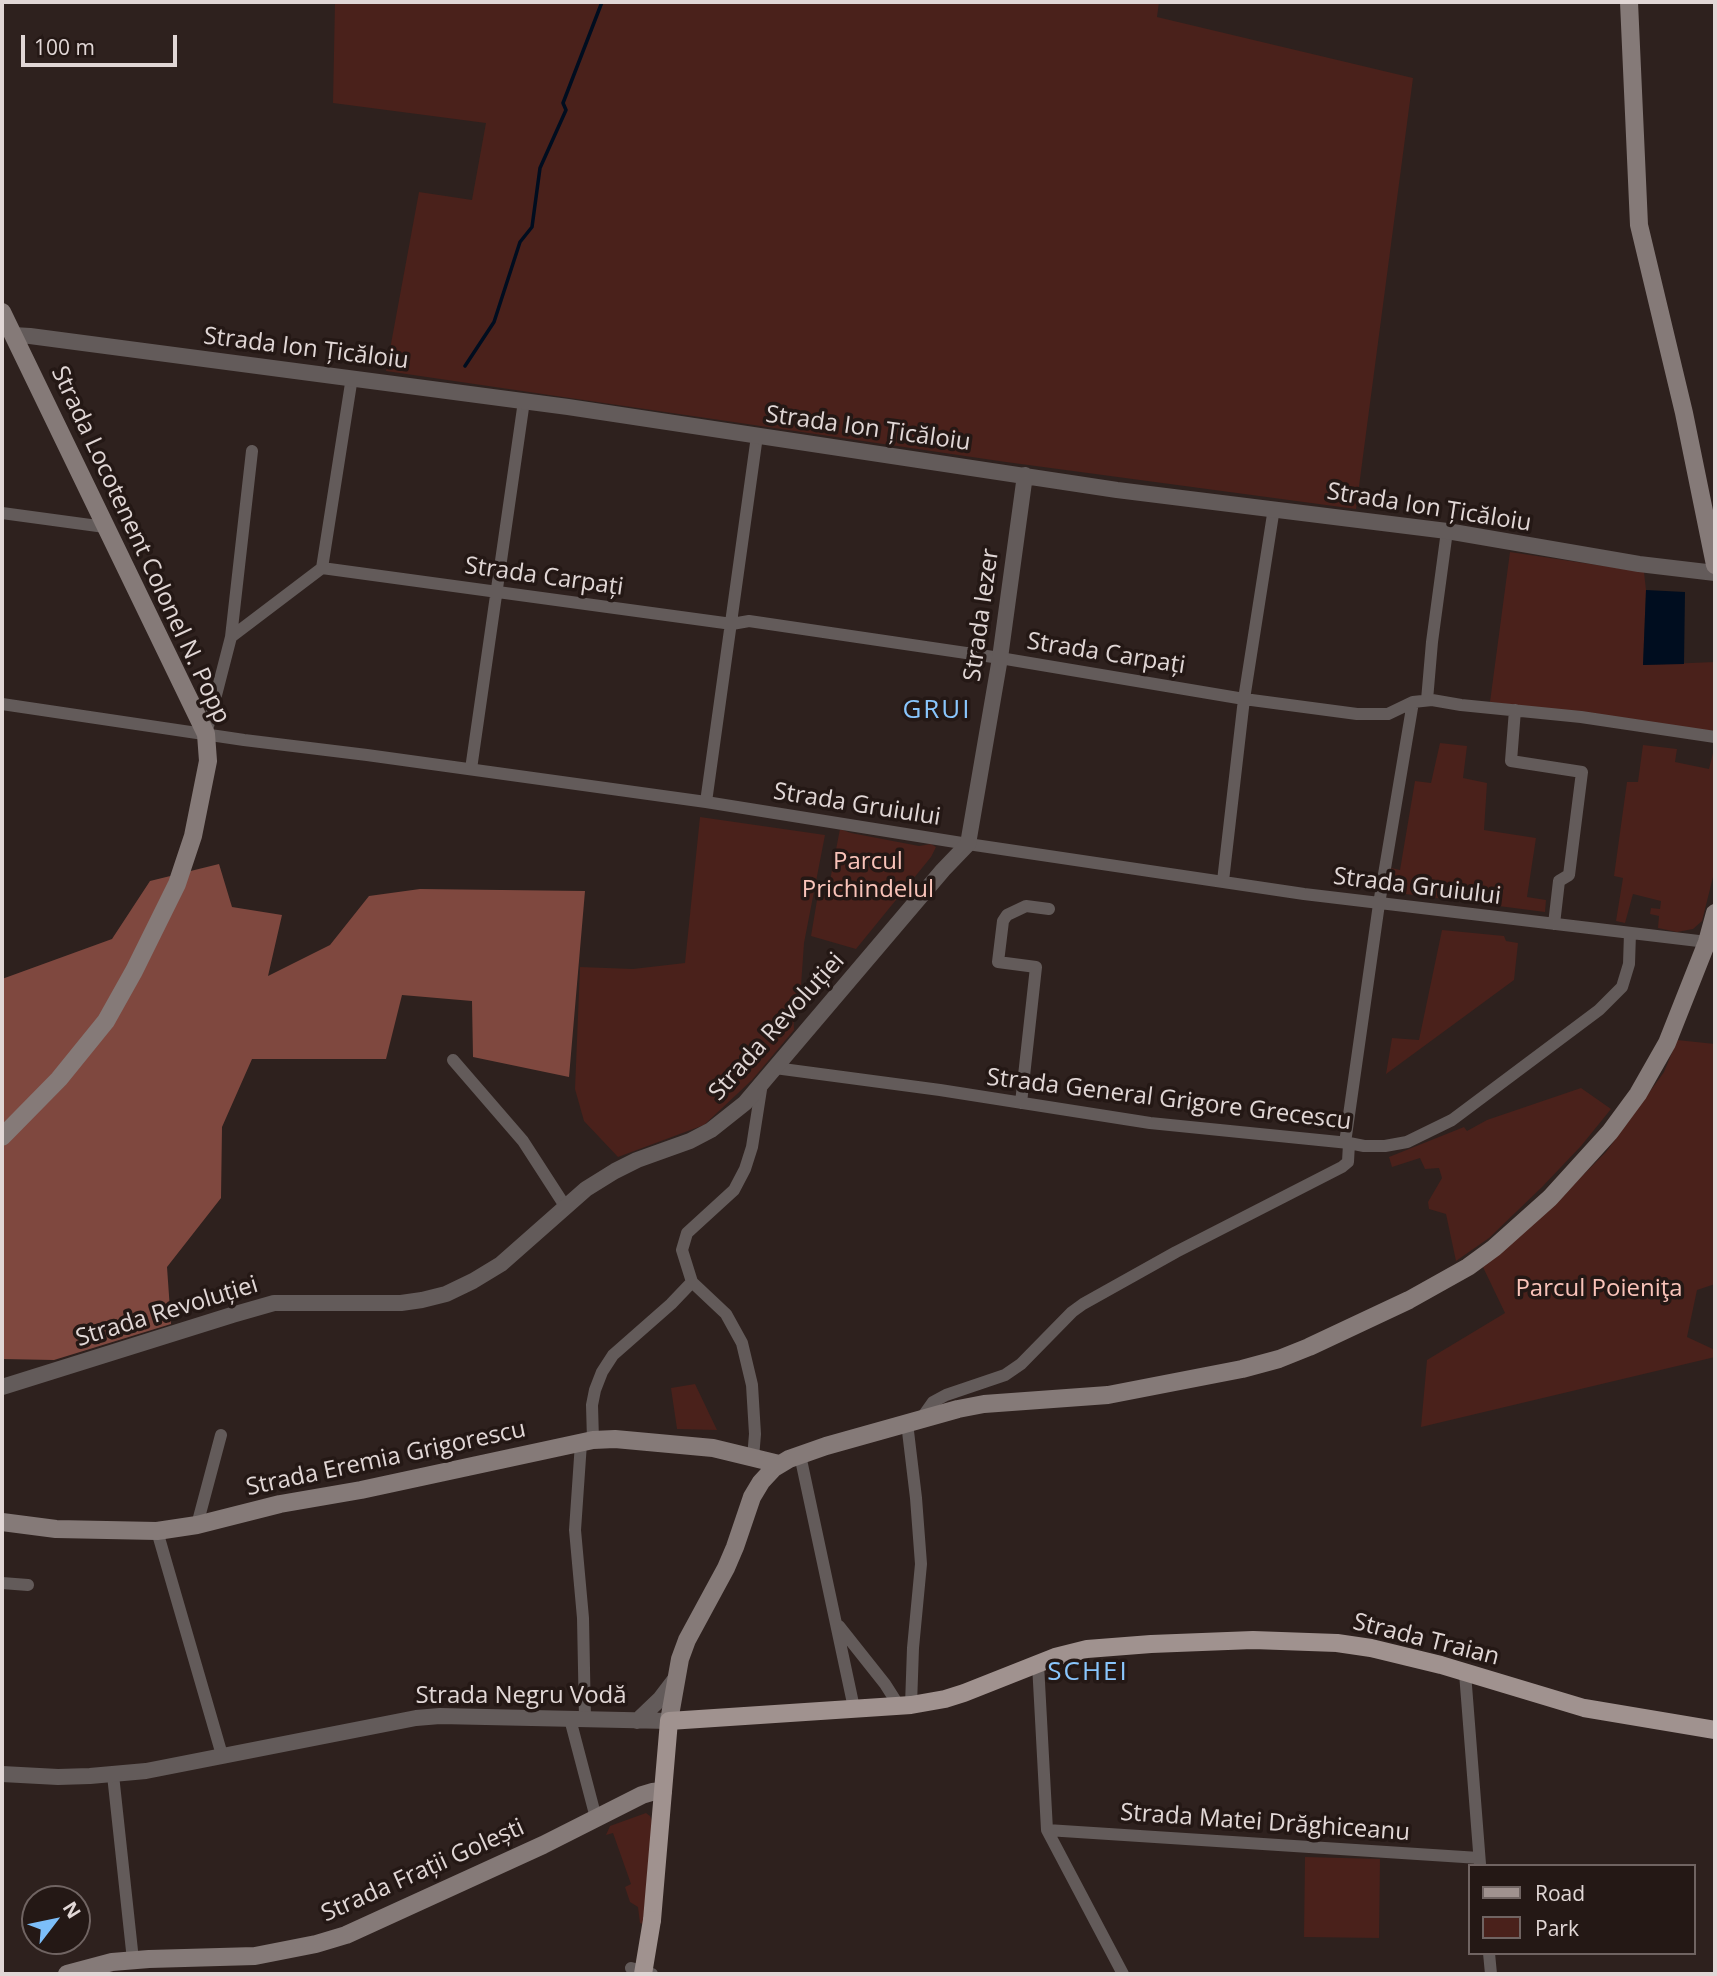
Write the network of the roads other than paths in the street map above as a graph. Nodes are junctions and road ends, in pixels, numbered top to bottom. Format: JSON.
{"nodes":[{"id":1,"x":1629,"y":2,"type":"edge"},
{"id":2,"x":2,"y":312,"type":"edge"},
{"id":3,"x":8,"y":334,"type":"edge"},
{"id":4,"x":352,"y":377,"type":"junction"},
{"id":5,"x":524,"y":401,"type":"junction"},
{"id":6,"x":757,"y":436,"type":"junction"},
{"id":7,"x":252,"y":452,"type":"dead end"},
{"id":8,"x":1025,"y":475,"type":"junction"},
{"id":9,"x":1274,"y":508,"type":"junction"},
{"id":10,"x":2,"y":513,"type":"edge"},
{"id":11,"x":105,"y":527,"type":"junction"},
{"id":12,"x":1447,"y":531,"type":"junction"},
{"id":13,"x":1715,"y":565,"type":"edge"},
{"id":14,"x":322,"y":568,"type":"junction"},
{"id":15,"x":1715,"y":573,"type":"edge"},
{"id":16,"x":497,"y":593,"type":"junction"},
{"id":17,"x":732,"y":624,"type":"junction"},
{"id":18,"x":231,"y":637,"type":"junction"},
{"id":19,"x":1000,"y":658,"type":"junction"},
{"id":20,"x":1244,"y":699,"type":"junction"},
{"id":21,"x":1427,"y":700,"type":"junction"},
{"id":22,"x":1413,"y":702,"type":"junction"},
{"id":23,"x":2,"y":704,"type":"edge"},
{"id":24,"x":1515,"y":710,"type":"junction"},
{"id":25,"x":206,"y":734,"type":"junction"},
{"id":26,"x":1715,"y":737,"type":"edge"},
{"id":27,"x":471,"y":769,"type":"junction"},
{"id":28,"x":706,"y":802,"type":"junction"},
{"id":29,"x":968,"y":844,"type":"junction"},
{"id":30,"x":1223,"y":881,"type":"junction"},
{"id":31,"x":1379,"y":904,"type":"junction"},
{"id":32,"x":1049,"y":909,"type":"dead end"},
{"id":33,"x":1715,"y":913,"type":"edge"},
{"id":34,"x":1554,"y":924,"type":"junction"},
{"id":35,"x":1630,"y":933,"type":"junction"},
{"id":36,"x":1711,"y":943,"type":"edge"},
{"id":37,"x":453,"y":1060,"type":"dead end"},
{"id":38,"x":775,"y":1068,"type":"junction"},
{"id":39,"x":762,"y":1083,"type":"junction"},
{"id":40,"x":1021,"y":1103,"type":"junction"},
{"id":41,"x":2,"y":1137,"type":"edge"},
{"id":42,"x":1347,"y":1143,"type":"junction"},
{"id":43,"x":565,"y":1206,"type":"junction"},
{"id":44,"x":692,"y":1282,"type":"junction"},
{"id":45,"x":2,"y":1387,"type":"edge"},
{"id":46,"x":914,"y":1421,"type":"junction"},
{"id":47,"x":221,"y":1435,"type":"dead end"},
{"id":48,"x":587,"y":1441,"type":"junction"},
{"id":49,"x":800,"y":1455,"type":"junction"},
{"id":50,"x":753,"y":1458,"type":"junction"},
{"id":51,"x":779,"y":1464,"type":"junction"},
{"id":52,"x":2,"y":1522,"type":"edge"},
{"id":53,"x":197,"y":1525,"type":"junction"},
{"id":54,"x":157,"y":1531,"type":"junction"},
{"id":55,"x":2,"y":1583,"type":"edge"},
{"id":56,"x":28,"y":1585,"type":"dead end"},
{"id":57,"x":836,"y":1623,"type":"junction"},
{"id":58,"x":1038,"y":1664,"type":"junction"},
{"id":59,"x":1465,"y":1673,"type":"junction"},
{"id":60,"x":676,"y":1678,"type":"junction"},
{"id":61,"x":905,"y":1705,"type":"junction"},
{"id":62,"x":854,"y":1708,"type":"junction"},
{"id":63,"x":578,"y":1719,"type":"junction"},
{"id":64,"x":700,"y":1720,"type":"junction"},
{"id":65,"x":637,"y":1721,"type":"junction"},
{"id":66,"x":669,"y":1721,"type":"junction"},
{"id":67,"x":1715,"y":1730,"type":"edge"},
{"id":68,"x":222,"y":1755,"type":"junction"},
{"id":69,"x":665,"y":1758,"type":"junction"},
{"id":70,"x":2,"y":1774,"type":"edge"},
{"id":71,"x":113,"y":1775,"type":"junction"},
{"id":72,"x":663,"y":1791,"type":"junction"},
{"id":73,"x":596,"y":1818,"type":"junction"},
{"id":74,"x":1047,"y":1830,"type":"junction"},
{"id":75,"x":1479,"y":1862,"type":"edge"},
{"id":76,"x":1489,"y":1955,"type":"edge"},
{"id":77,"x":133,"y":1960,"type":"junction"},
{"id":78,"x":637,"y":1971,"type":"edge"},
{"id":79,"x":67,"y":1974,"type":"edge"},
{"id":80,"x":653,"y":1974,"type":"edge"},
{"id":81,"x":1123,"y":1974,"type":"edge"},
{"id":82,"x":1491,"y":1974,"type":"edge"}],
"edges":[{"from":1,"to":13,"type":"main road"},
{"from":2,"to":3,"type":"main road","name":"Strada Locotenent Colonel N. Popp"},
{"from":3,"to":4,"type":"street","name":"Strada Ion Țicăloiu"},
{"from":3,"to":11,"type":"main road","name":"Strada Locotenent Colonel N. Popp"},
{"from":4,"to":5,"type":"street","name":"Strada Ion Țicăloiu"},
{"from":4,"to":14,"type":"street"},
{"from":5,"to":6,"type":"street","name":"Strada Ion Țicăloiu"},
{"from":5,"to":16,"type":"street"},
{"from":6,"to":8,"type":"street","name":"Strada Ion Țicăloiu"},
{"from":6,"to":17,"type":"street"},
{"from":7,"to":18,"type":"street"},
{"from":8,"to":9,"type":"street","name":"Strada Ion Țicăloiu"},
{"from":8,"to":19,"type":"street","name":"Strada Iezer"},
{"from":9,"to":12,"type":"street","name":"Strada Ion Țicăloiu"},
{"from":9,"to":20,"type":"street"},
{"from":10,"to":11,"type":"street"},
{"from":11,"to":25,"type":"main road","name":"Strada Locotenent Colonel N. Popp"},
{"from":12,"to":15,"type":"street","name":"Strada Ion Țicăloiu"},
{"from":12,"to":21,"type":"street"},
{"from":14,"to":16,"type":"street","name":"Strada Carpați"},
{"from":14,"to":18,"type":"street"},
{"from":16,"to":17,"type":"street","name":"Strada Carpați"},
{"from":16,"to":27,"type":"street"},
{"from":17,"to":19,"type":"street","name":"Strada Carpați"},
{"from":17,"to":28,"type":"street"},
{"from":18,"to":25,"type":"street"},
{"from":19,"to":20,"type":"street","name":"Strada Carpați"},
{"from":19,"to":29,"type":"street","name":"Strada Iezer"},
{"from":20,"to":22,"type":"street","name":"Strada Carpați"},
{"from":20,"to":30,"type":"street"},
{"from":21,"to":22,"type":"street","name":"Strada Carpați"},
{"from":21,"to":24,"type":"street","name":"Strada Carpați"},
{"from":22,"to":31,"type":"street"},
{"from":23,"to":25,"type":"street","name":"Strada Gruiului"},
{"from":24,"to":26,"type":"street","name":"Strada Carpați"},
{"from":24,"to":34,"type":"street"},
{"from":25,"to":27,"type":"street","name":"Strada Gruiului"},
{"from":25,"to":41,"type":"main road","name":"Strada Locotenent Colonel N. Popp"},
{"from":27,"to":28,"type":"street","name":"Strada Gruiului"},
{"from":28,"to":29,"type":"street","name":"Strada Gruiului"},
{"from":29,"to":30,"type":"street","name":"Strada Gruiului"},
{"from":29,"to":38,"type":"street","name":"Strada Revoluției"},
{"from":30,"to":31,"type":"street","name":"Strada Gruiului"},
{"from":31,"to":34,"type":"street","name":"Strada Gruiului"},
{"from":31,"to":42,"type":"street"},
{"from":32,"to":40,"type":"street"},
{"from":33,"to":36,"type":"main road"},
{"from":34,"to":35,"type":"street","name":"Strada Gruiului"},
{"from":35,"to":36,"type":"street","name":"Strada Gruiului"},
{"from":35,"to":42,"type":"street","name":"Strada General Grigore Grecescu"},
{"from":36,"to":46,"type":"main road"},
{"from":37,"to":43,"type":"street"},
{"from":38,"to":39,"type":"street","name":"Strada Revoluției"},
{"from":38,"to":40,"type":"street","name":"Strada General Grigore Grecescu"},
{"from":39,"to":43,"type":"street","name":"Strada Revoluției"},
{"from":39,"to":44,"type":"street"},
{"from":40,"to":42,"type":"street","name":"Strada General Grigore Grecescu"},
{"from":42,"to":46,"type":"street"},
{"from":43,"to":45,"type":"street","name":"Strada Revoluției"},
{"from":44,"to":48,"type":"street"},
{"from":44,"to":50,"type":"street"},
{"from":46,"to":49,"type":"main road"},
{"from":46,"to":61,"type":"street"},
{"from":47,"to":53,"type":"street"},
{"from":48,"to":50,"type":"main road","name":"Strada Eremia Grigorescu"},
{"from":48,"to":53,"type":"main road","name":"Strada Eremia Grigorescu"},
{"from":48,"to":63,"type":"street"},
{"from":49,"to":51,"type":"main road"},
{"from":49,"to":57,"type":"street"},
{"from":50,"to":51,"type":"main road","name":"Strada Eremia Grigorescu"},
{"from":51,"to":60,"type":"main road"},
{"from":52,"to":54,"type":"main road","name":"Strada Eremia Grigorescu"},
{"from":53,"to":54,"type":"main road","name":"Strada Eremia Grigorescu"},
{"from":54,"to":68,"type":"street"},
{"from":55,"to":56,"type":"street"},
{"from":57,"to":61,"type":"street"},
{"from":57,"to":62,"type":"street"},
{"from":58,"to":59,"type":"main road","name":"Strada Traian"},
{"from":58,"to":61,"type":"main road","name":"Strada Negru Vodă"},
{"from":58,"to":74,"type":"street"},
{"from":59,"to":67,"type":"main road","name":"Strada Traian"},
{"from":59,"to":75,"type":"street"},
{"from":60,"to":64,"type":"main road"},
{"from":60,"to":65,"type":"street"},
{"from":60,"to":66,"type":"main road"},
{"from":61,"to":62,"type":"main road","name":"Strada Negru Vodă"},
{"from":62,"to":64,"type":"main road","name":"Strada Negru Vodă"},
{"from":63,"to":65,"type":"street","name":"Strada Negru Vodă"},
{"from":63,"to":68,"type":"street","name":"Strada Negru Vodă"},
{"from":63,"to":73,"type":"street"},
{"from":64,"to":66,"type":"main road","name":"Strada Negru Vodă"},
{"from":64,"to":69,"type":"main road"},
{"from":65,"to":66,"type":"street","name":"Strada Negru Vodă"},
{"from":66,"to":69,"type":"main road"},
{"from":68,"to":71,"type":"street","name":"Strada Negru Vodă"},
{"from":69,"to":72,"type":"main road"},
{"from":70,"to":71,"type":"street","name":"Strada Negru Vodă"},
{"from":71,"to":77,"type":"street"},
{"from":72,"to":73,"type":"main road","name":"Strada Frații Golești"},
{"from":72,"to":78,"type":"main road","bridge":true},
{"from":73,"to":77,"type":"main road","name":"Strada Frații Golești"},
{"from":74,"to":75,"type":"street","name":"Strada Matei Drăghiceanu"},
{"from":74,"to":81,"type":"street"},
{"from":76,"to":82,"type":"street"},
{"from":77,"to":79,"type":"main road","name":"Strada Frații Golești"},
{"from":78,"to":80,"type":"street"}]}
